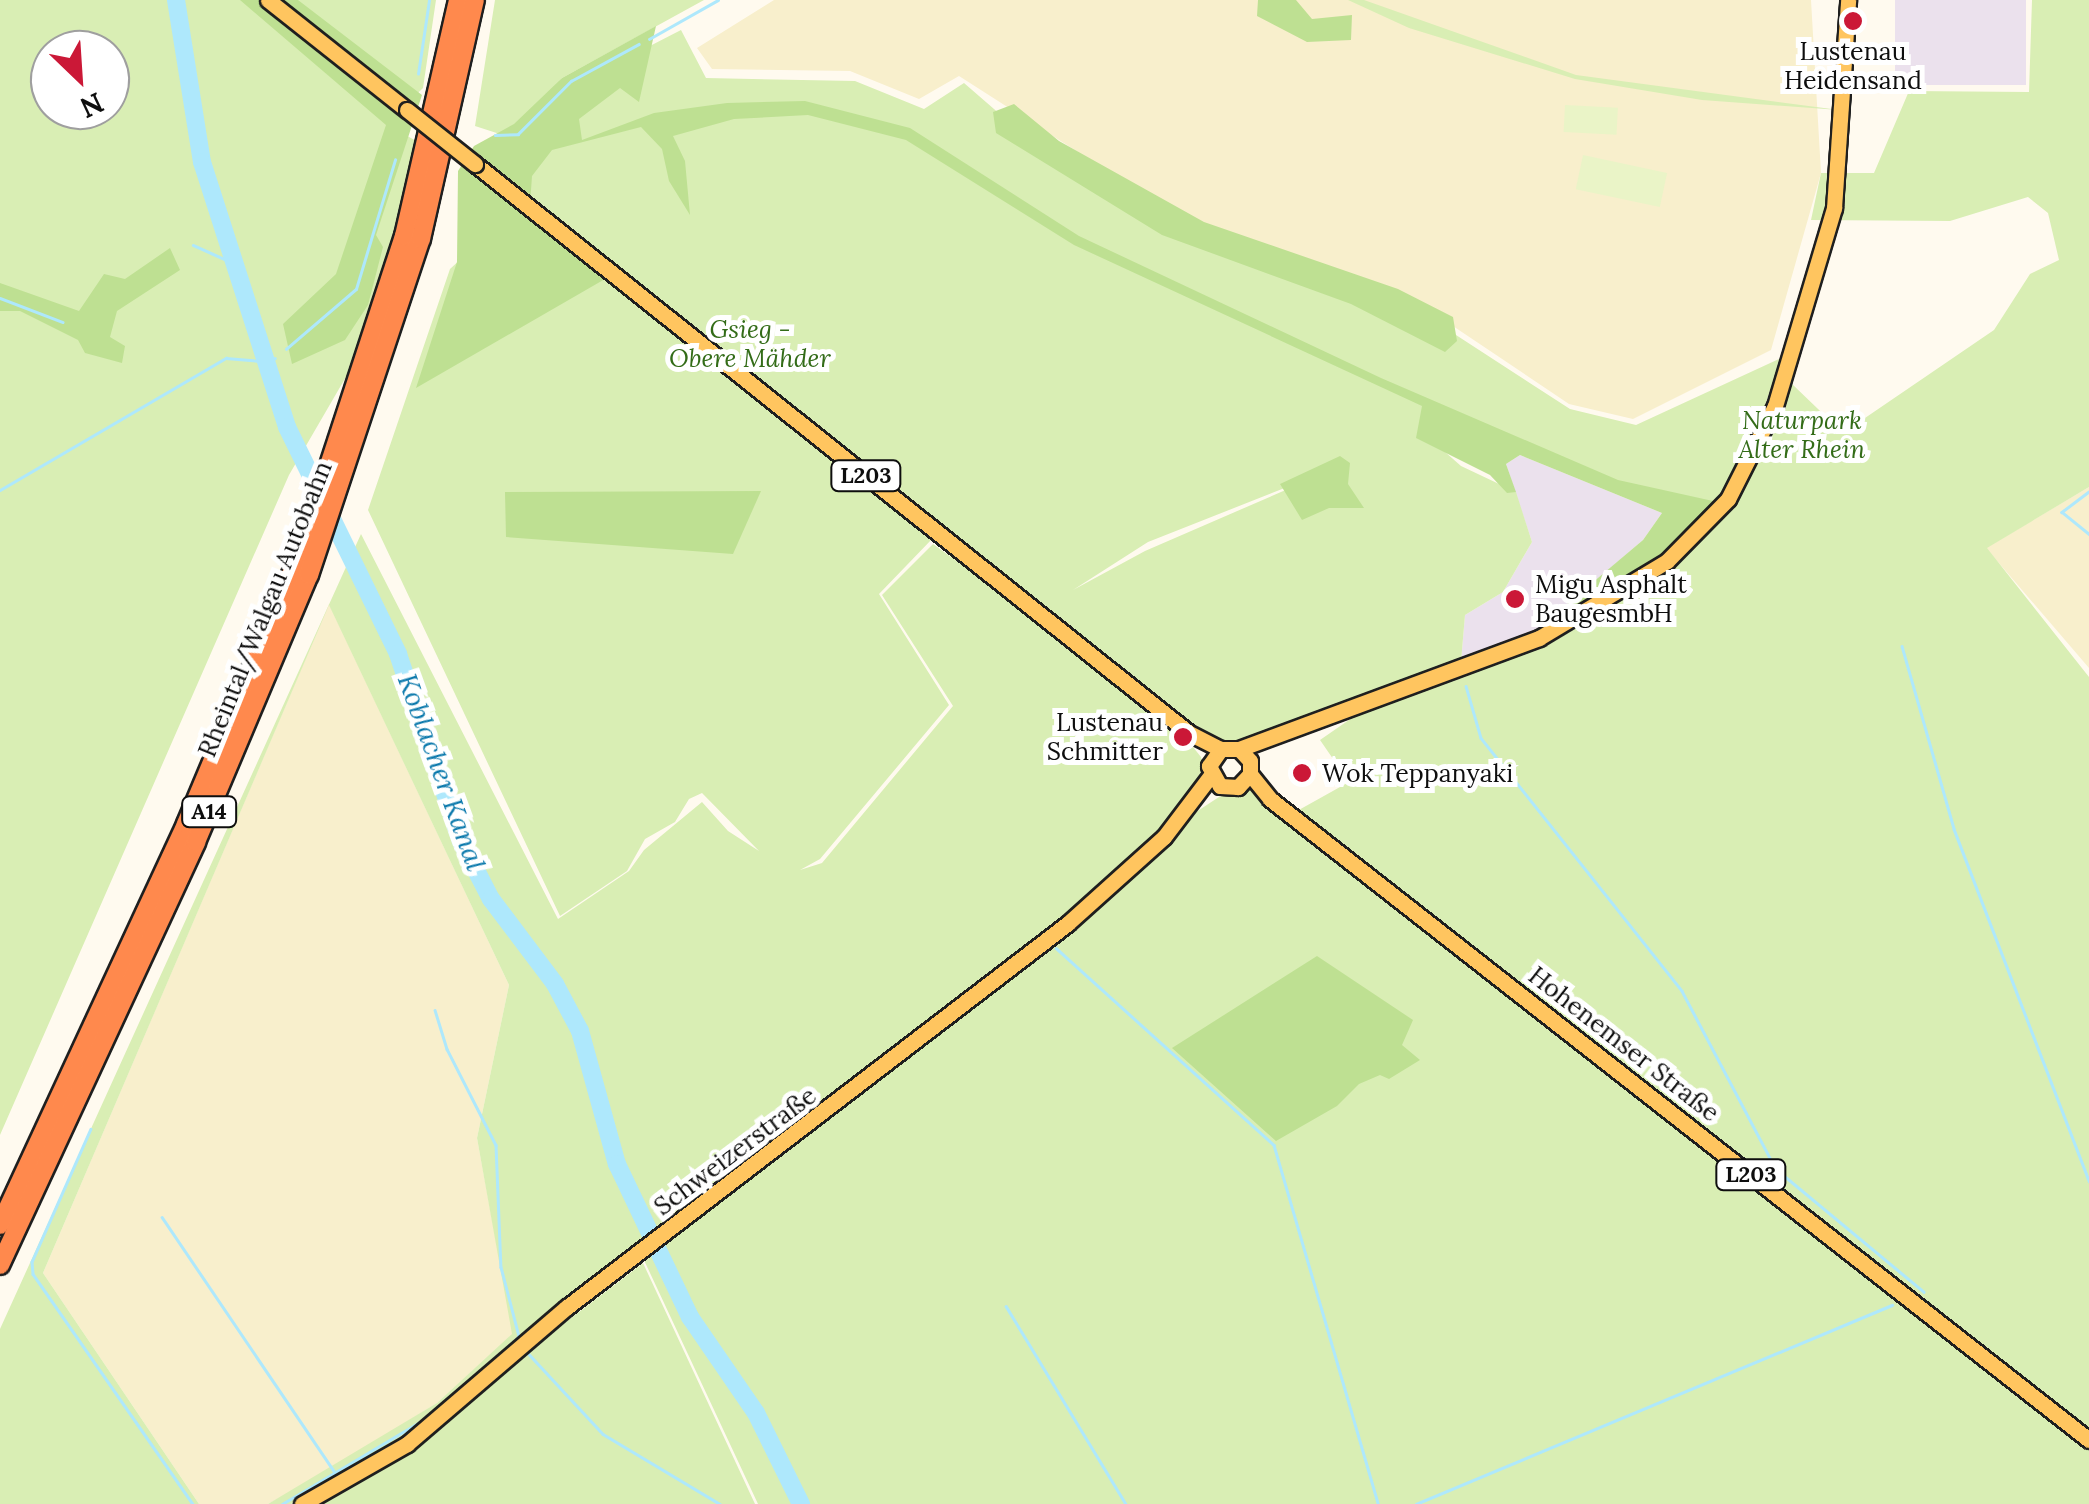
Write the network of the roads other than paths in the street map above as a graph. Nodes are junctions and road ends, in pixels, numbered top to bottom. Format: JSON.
{"nodes":[{"id":1,"x":268,"y":0,"type":"edge"},
{"id":2,"x":458,"y":0,"type":"edge"},
{"id":3,"x":474,"y":0,"type":"edge"},
{"id":4,"x":1848,"y":0,"type":"edge"},
{"id":5,"x":1246,"y":761,"type":"junction"},
{"id":6,"x":1214,"y":762,"type":"junction"},
{"id":7,"x":1232,"y":787,"type":"junction"},
{"id":8,"x":1270,"y":799,"type":"junction"},
{"id":9,"x":1182,"y":816,"type":"junction"},
{"id":10,"x":0,"y":1225,"type":"edge"},
{"id":11,"x":0,"y":1265,"type":"edge"},
{"id":12,"x":2089,"y":1440,"type":"edge"},
{"id":13,"x":302,"y":1504,"type":"edge"}],
"edges":[{"from":1,"to":6,"type":"main road","number":"L203","bridge":true},
{"from":2,"to":10,"type":"highway","name":"Rheintal/Walgau Autobahn","number":"A14"},
{"from":3,"to":11,"type":"highway","name":"Rheintal/Walgau Autobahn","number":"A14"},
{"from":4,"to":5,"type":"main road","name":"Schweizerstraße"},
{"from":5,"to":6,"type":"main road"},
{"from":5,"to":7,"type":"main road","name":"Schweizerstraße"},
{"from":5,"to":8,"type":"main road","name":"Hohenemser Straße","number":"L203"},
{"from":6,"to":7,"type":"main road","number":"L203"},
{"from":6,"to":9,"type":"main road","name":"Schweizerstraße"},
{"from":7,"to":8,"type":"main road","name":"Hohenemser Straße","number":"L203"},
{"from":7,"to":9,"type":"main road","name":"Schweizerstraße"},
{"from":8,"to":12,"type":"main road","name":"Hohenemser Straße","number":"L203"},
{"from":9,"to":13,"type":"main road","name":"Schweizerstraße"}]}
